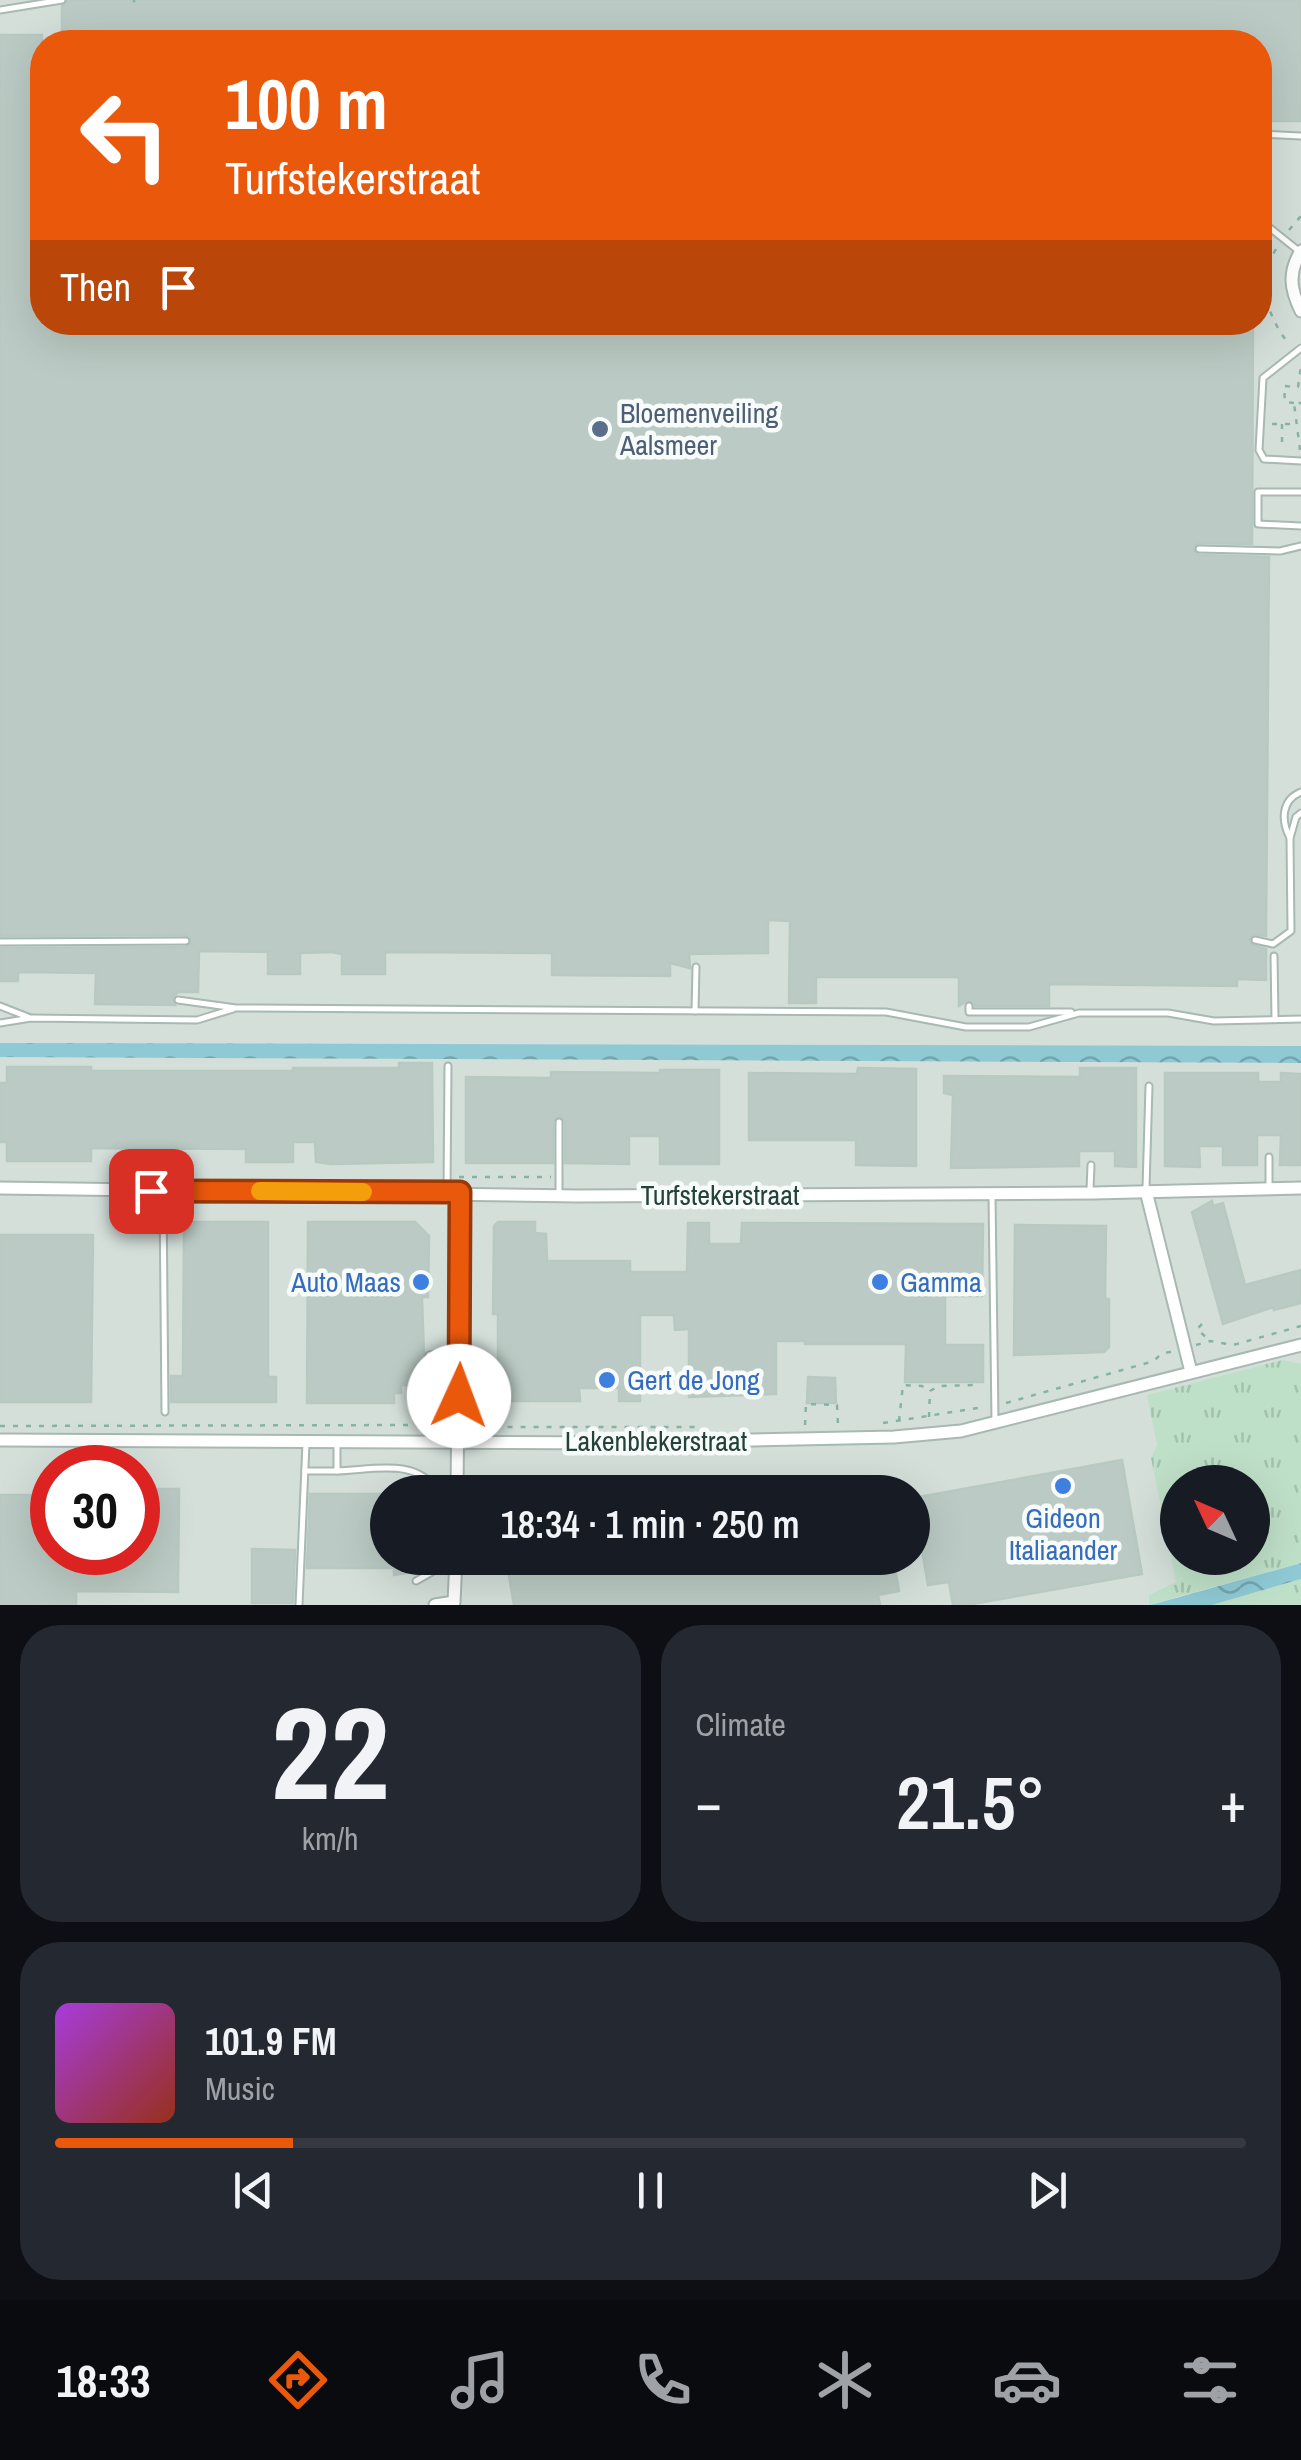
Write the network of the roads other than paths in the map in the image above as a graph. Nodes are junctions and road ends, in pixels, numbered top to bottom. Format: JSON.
{"nodes":[{"id":1,"x":62,"y":0,"type":"edge"},
{"id":2,"x":0,"y":10,"type":"edge"},
{"id":3,"x":1272,"y":135,"type":"edge"},
{"id":4,"x":1301,"y":136,"type":"edge"},
{"id":5,"x":1272,"y":231,"type":"edge"},
{"id":6,"x":1300,"y":252,"type":"edge"},
{"id":7,"x":1301,"y":311,"type":"edge"},
{"id":8,"x":1299,"y":350,"type":"edge"},
{"id":9,"x":1301,"y":460,"type":"edge"},
{"id":10,"x":1301,"y":492,"type":"edge"},
{"id":11,"x":1301,"y":526,"type":"edge"},
{"id":12,"x":1301,"y":546,"type":"edge"},
{"id":13,"x":1199,"y":549,"type":"dead end"},
{"id":14,"x":1301,"y":792,"type":"edge"},
{"id":15,"x":1301,"y":813,"type":"edge"},
{"id":16,"x":1290,"y":838,"type":"junction"},
{"id":17,"x":1255,"y":940,"type":"dead end"},
{"id":18,"x":186,"y":941,"type":"dead end"},
{"id":19,"x":0,"y":942,"type":"edge"},
{"id":20,"x":1274,"y":956,"type":"dead end"},
{"id":21,"x":696,"y":967,"type":"dead end"},
{"id":22,"x":178,"y":1000,"type":"dead end"},
{"id":23,"x":0,"y":1006,"type":"edge"},
{"id":24,"x":969,"y":1006,"type":"dead end"},
{"id":25,"x":236,"y":1008,"type":"junction"},
{"id":26,"x":695,"y":1011,"type":"junction"},
{"id":27,"x":1079,"y":1012,"type":"junction"},
{"id":28,"x":31,"y":1018,"type":"junction"},
{"id":29,"x":1301,"y":1019,"type":"edge"},
{"id":30,"x":1275,"y":1020,"type":"junction"},
{"id":31,"x":0,"y":1023,"type":"edge"},
{"id":32,"x":448,"y":1066,"type":"dead end"},
{"id":33,"x":1149,"y":1086,"type":"dead end"},
{"id":34,"x":559,"y":1122,"type":"dead end"},
{"id":35,"x":1269,"y":1157,"type":"dead end"},
{"id":36,"x":1091,"y":1165,"type":"dead end"},
{"id":37,"x":0,"y":1188,"type":"edge"},
{"id":38,"x":1268,"y":1188,"type":"junction"},
{"id":39,"x":1301,"y":1188,"type":"edge"},
{"id":40,"x":164,"y":1191,"type":"junction"},
{"id":41,"x":1146,"y":1191,"type":"junction"},
{"id":42,"x":453,"y":1192,"type":"junction"},
{"id":43,"x":992,"y":1192,"type":"junction"},
{"id":44,"x":1090,"y":1193,"type":"junction"},
{"id":45,"x":556,"y":1195,"type":"junction"},
{"id":46,"x":1301,"y":1345,"type":"edge"},
{"id":47,"x":429,"y":1354,"type":"dead end"},
{"id":48,"x":461,"y":1354,"type":"junction"},
{"id":49,"x":1191,"y":1372,"type":"junction"},
{"id":50,"x":165,"y":1412,"type":"dead end"},
{"id":51,"x":995,"y":1422,"type":"junction"},
{"id":52,"x":0,"y":1440,"type":"edge"},
{"id":53,"x":306,"y":1441,"type":"junction"},
{"id":54,"x":336,"y":1441,"type":"junction"},
{"id":55,"x":458,"y":1441,"type":"junction"},
{"id":56,"x":305,"y":1471,"type":"junction"},
{"id":57,"x":337,"y":1471,"type":"junction"},
{"id":58,"x":424,"y":1475,"type":"edge"},
{"id":59,"x":457,"y":1475,"type":"edge"},
{"id":60,"x":427,"y":1575,"type":"edge"},
{"id":61,"x":455,"y":1575,"type":"edge"},
{"id":62,"x":416,"y":1581,"type":"dead end"},
{"id":63,"x":299,"y":1605,"type":"edge"},
{"id":64,"x":435,"y":1605,"type":"edge"}],
"edges":[{"from":1,"to":2,"type":"lane"},
{"from":3,"to":4,"type":"lane"},
{"from":5,"to":6,"type":"lane"},
{"from":6,"to":7,"type":"street"},
{"from":8,"to":9,"type":"lane"},
{"from":10,"to":11,"type":"lane"},
{"from":12,"to":13,"type":"lane"},
{"from":14,"to":16,"type":"lane"},
{"from":15,"to":16,"type":"lane"},
{"from":16,"to":17,"type":"lane"},
{"from":18,"to":19,"type":"lane"},
{"from":20,"to":30,"type":"lane"},
{"from":21,"to":26,"type":"lane"},
{"from":22,"to":25,"type":"lane"},
{"from":23,"to":28,"type":"lane"},
{"from":24,"to":27,"type":"lane"},
{"from":25,"to":26,"type":"lane"},
{"from":25,"to":28,"type":"lane"},
{"from":26,"to":27,"type":"lane"},
{"from":27,"to":30,"type":"lane"},
{"from":28,"to":31,"type":"lane"},
{"from":29,"to":30,"type":"lane"},
{"from":32,"to":42,"type":"lane"},
{"from":33,"to":41,"type":"lane"},
{"from":34,"to":45,"type":"lane"},
{"from":35,"to":38,"type":"lane"},
{"from":36,"to":44,"type":"lane"},
{"from":37,"to":40,"type":"street","name":"Turfstekerstraat"},
{"from":38,"to":39,"type":"street","name":"Turfstekerstraat"},
{"from":38,"to":41,"type":"street","name":"Turfstekerstraat"},
{"from":40,"to":42,"type":"street","name":"Turfstekerstraat"},
{"from":40,"to":50,"type":"lane"},
{"from":41,"to":44,"type":"street","name":"Turfstekerstraat"},
{"from":41,"to":49,"type":"street"},
{"from":42,"to":45,"type":"street","name":"Turfstekerstraat"},
{"from":42,"to":48,"type":"street"},
{"from":43,"to":44,"type":"street","name":"Turfstekerstraat"},
{"from":43,"to":45,"type":"street","name":"Turfstekerstraat"},
{"from":43,"to":51,"type":"lane"},
{"from":46,"to":49,"type":"street","name":"Lakenblekerstraat"},
{"from":47,"to":48,"type":"lane"},
{"from":48,"to":55,"type":"street"},
{"from":49,"to":51,"type":"street","name":"Lakenblekerstraat"},
{"from":51,"to":55,"type":"street","name":"Lakenblekerstraat"},
{"from":52,"to":53,"type":"street","name":"Lakenblekerstraat"},
{"from":53,"to":54,"type":"street","name":"Lakenblekerstraat"},
{"from":53,"to":56,"type":"lane"},
{"from":54,"to":55,"type":"street","name":"Lakenblekerstraat"},
{"from":54,"to":57,"type":"lane"},
{"from":55,"to":59,"type":"street"},
{"from":56,"to":57,"type":"lane"},
{"from":56,"to":63,"type":"lane"},
{"from":57,"to":58,"type":"lane"},
{"from":60,"to":62,"type":"lane"},
{"from":61,"to":64,"type":"street"}]}
